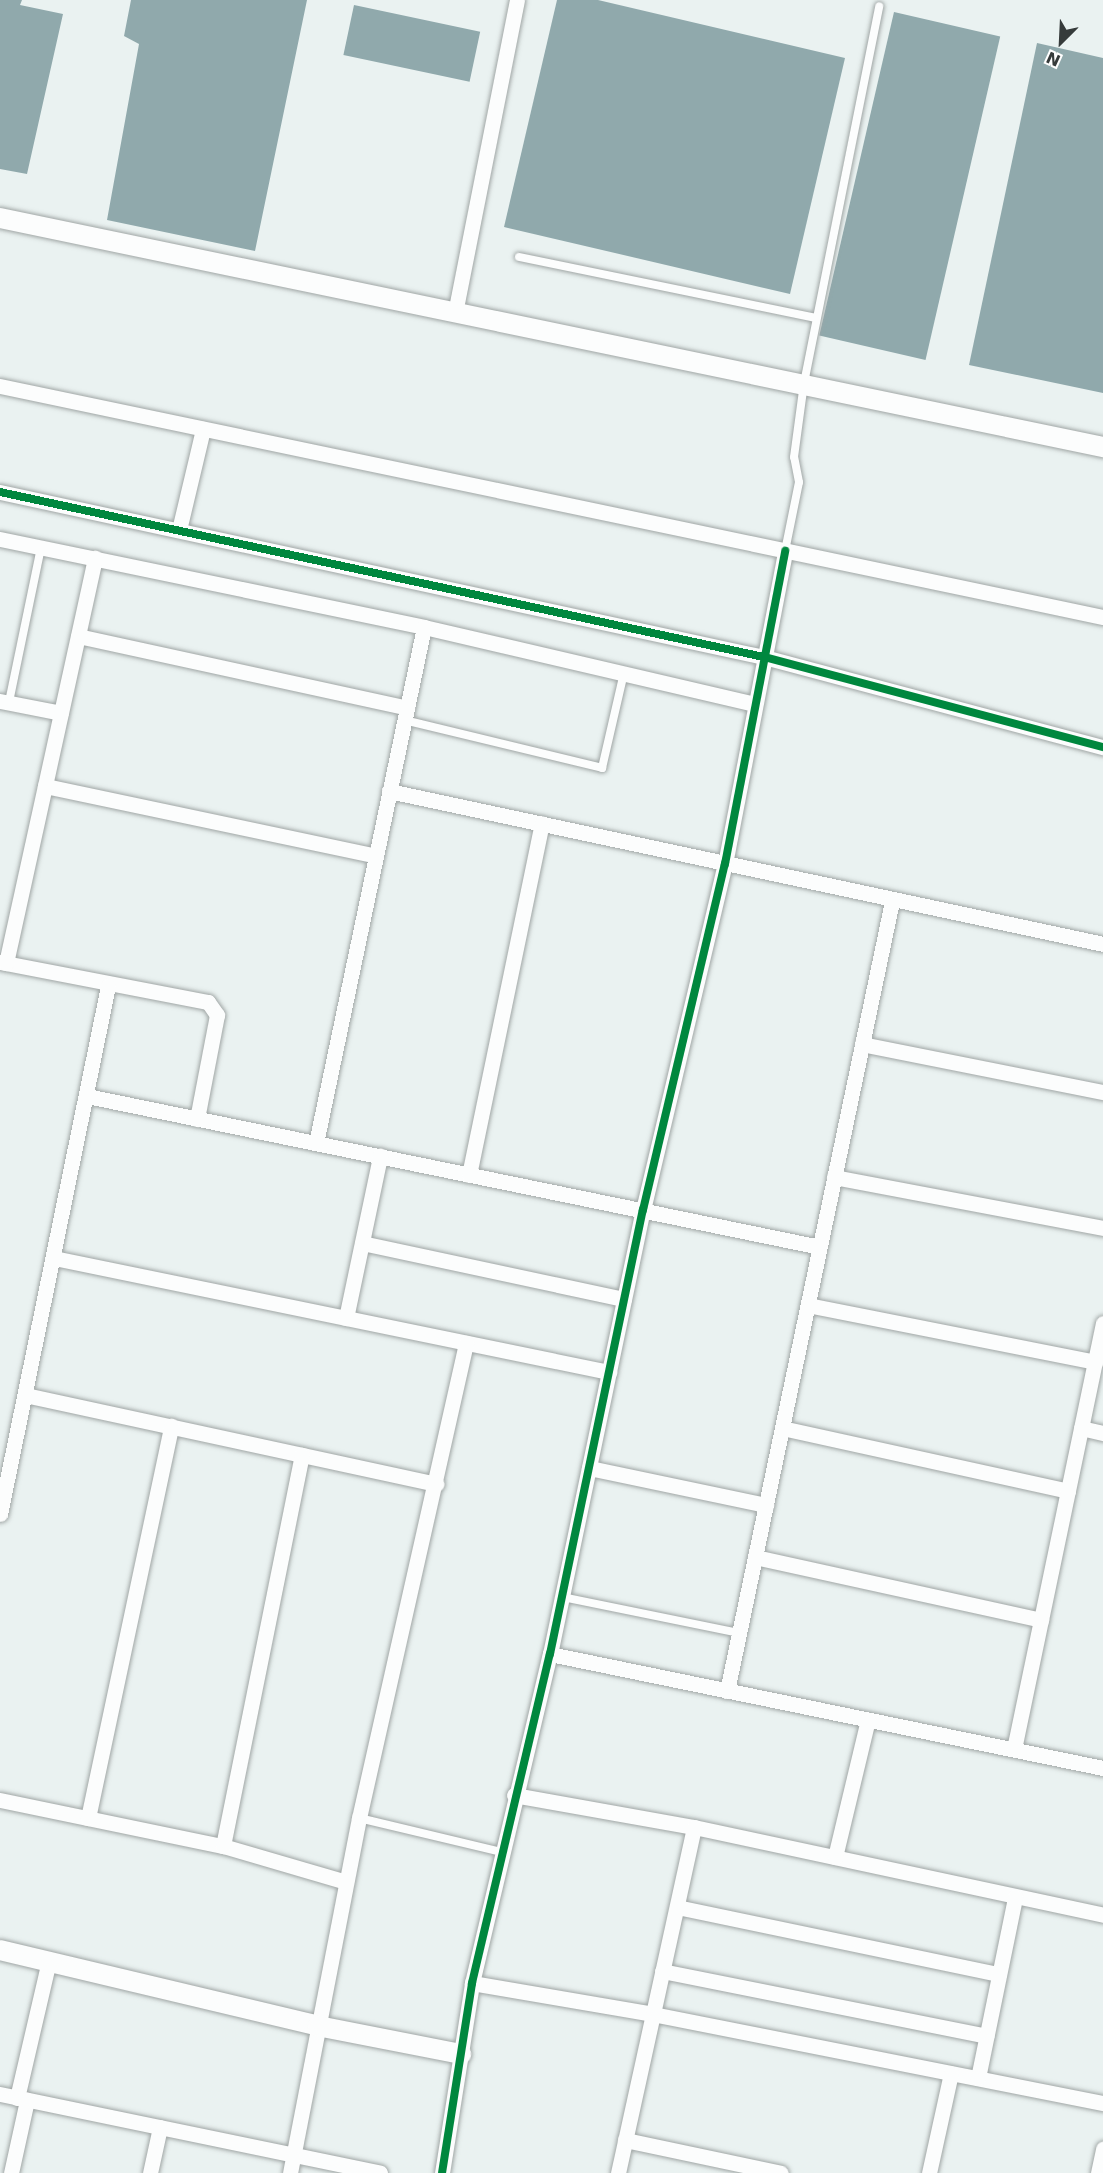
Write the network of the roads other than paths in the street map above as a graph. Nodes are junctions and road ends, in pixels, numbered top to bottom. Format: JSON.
{"nodes":[{"id":1,"x":517,"y":0,"type":"edge"},
{"id":2,"x":879,"y":6,"type":"dead end"},
{"id":3,"x":0,"y":218,"type":"edge"},
{"id":4,"x":519,"y":257,"type":"dead end"},
{"id":5,"x":454,"y":313,"type":"junction"},
{"id":6,"x":816,"y":318,"type":"junction"},
{"id":7,"x":804,"y":383,"type":"junction"},
{"id":8,"x":0,"y":386,"type":"edge"},
{"id":9,"x":203,"y":429,"type":"junction"},
{"id":10,"x":1103,"y":447,"type":"edge"},
{"id":11,"x":0,"y":492,"type":"edge"},
{"id":12,"x":179,"y":530,"type":"junction"},
{"id":13,"x":0,"y":539,"type":"edge"},
{"id":14,"x":41,"y":547,"type":"junction"},
{"id":15,"x":785,"y":551,"type":"junction"},
{"id":16,"x":96,"y":558,"type":"junction"},
{"id":17,"x":1103,"y":616,"type":"edge"},
{"id":18,"x":424,"y":627,"type":"junction"},
{"id":19,"x":78,"y":636,"type":"junction"},
{"id":20,"x":764,"y":657,"type":"junction"},
{"id":21,"x":625,"y":672,"type":"junction"},
{"id":22,"x":4,"y":701,"type":"edge"},
{"id":23,"x":754,"y":704,"type":"junction"},
{"id":24,"x":61,"y":713,"type":"junction"},
{"id":25,"x":406,"y":714,"type":"junction"},
{"id":26,"x":1103,"y":747,"type":"edge"},
{"id":27,"x":45,"y":786,"type":"junction"},
{"id":28,"x":389,"y":791,"type":"junction"},
{"id":29,"x":542,"y":823,"type":"junction"},
{"id":30,"x":376,"y":856,"type":"junction"},
{"id":31,"x":725,"y":864,"type":"junction"},
{"id":32,"x":892,"y":901,"type":"junction"},
{"id":33,"x":1103,"y":944,"type":"edge"},
{"id":34,"x":3,"y":963,"type":"edge"},
{"id":35,"x":108,"y":986,"type":"junction"},
{"id":36,"x":862,"y":1044,"type":"junction"},
{"id":37,"x":1103,"y":1092,"type":"edge"},
{"id":38,"x":87,"y":1096,"type":"junction"},
{"id":39,"x":197,"y":1119,"type":"junction"},
{"id":40,"x":316,"y":1143,"type":"junction"},
{"id":41,"x":380,"y":1156,"type":"junction"},
{"id":42,"x":469,"y":1175,"type":"junction"},
{"id":43,"x":834,"y":1177,"type":"junction"},
{"id":44,"x":643,"y":1210,"type":"junction"},
{"id":45,"x":1103,"y":1228,"type":"edge"},
{"id":46,"x":362,"y":1243,"type":"junction"},
{"id":47,"x":820,"y":1247,"type":"junction"},
{"id":48,"x":54,"y":1258,"type":"junction"},
{"id":49,"x":624,"y":1299,"type":"junction"},
{"id":50,"x":808,"y":1305,"type":"junction"},
{"id":51,"x":346,"y":1318,"type":"junction"},
{"id":52,"x":1103,"y":1323,"type":"edge"},
{"id":53,"x":466,"y":1342,"type":"junction"},
{"id":54,"x":1095,"y":1362,"type":"junction"},
{"id":55,"x":609,"y":1372,"type":"junction"},
{"id":56,"x":25,"y":1395,"type":"junction"},
{"id":57,"x":171,"y":1426,"type":"junction"},
{"id":58,"x":782,"y":1428,"type":"junction"},
{"id":59,"x":1081,"y":1428,"type":"junction"},
{"id":60,"x":1103,"y":1433,"type":"edge"},
{"id":61,"x":302,"y":1455,"type":"junction"},
{"id":62,"x":589,"y":1468,"type":"junction"},
{"id":63,"x":436,"y":1484,"type":"junction"},
{"id":64,"x":1068,"y":1491,"type":"junction"},
{"id":65,"x":766,"y":1504,"type":"junction"},
{"id":66,"x":1,"y":1506,"type":"edge"},
{"id":67,"x":755,"y":1557,"type":"junction"},
{"id":68,"x":562,"y":1597,"type":"junction"},
{"id":69,"x":1041,"y":1620,"type":"junction"},
{"id":70,"x":739,"y":1633,"type":"junction"},
{"id":71,"x":550,"y":1654,"type":"junction"},
{"id":72,"x":727,"y":1691,"type":"junction"},
{"id":73,"x":868,"y":1719,"type":"junction"},
{"id":74,"x":1014,"y":1749,"type":"junction"},
{"id":75,"x":1103,"y":1768,"type":"edge"},
{"id":76,"x":514,"y":1795,"type":"junction"},
{"id":77,"x":0,"y":1800,"type":"edge"},
{"id":78,"x":88,"y":1818,"type":"junction"},
{"id":79,"x":359,"y":1818,"type":"junction"},
{"id":80,"x":694,"y":1827,"type":"junction"},
{"id":81,"x":223,"y":1846,"type":"junction"},
{"id":82,"x":502,"y":1852,"type":"junction"},
{"id":83,"x":835,"y":1857,"type":"junction"},
{"id":84,"x":346,"y":1882,"type":"junction"},
{"id":85,"x":1015,"y":1897,"type":"junction"},
{"id":86,"x":677,"y":1907,"type":"junction"},
{"id":87,"x":1103,"y":1916,"type":"edge"},
{"id":88,"x":0,"y":1950,"type":"edge"},
{"id":89,"x":49,"y":1960,"type":"junction"},
{"id":90,"x":662,"y":1971,"type":"junction"},
{"id":91,"x":999,"y":1974,"type":"junction"},
{"id":92,"x":472,"y":1983,"type":"junction"},
{"id":93,"x":653,"y":2014,"type":"junction"},
{"id":94,"x":318,"y":2026,"type":"junction"},
{"id":95,"x":987,"y":2036,"type":"junction"},
{"id":96,"x":461,"y":2054,"type":"junction"},
{"id":97,"x":951,"y":2073,"type":"junction"},
{"id":98,"x":978,"y":2078,"type":"junction"},
{"id":99,"x":0,"y":2094,"type":"edge"},
{"id":100,"x":22,"y":2099,"type":"junction"},
{"id":101,"x":1103,"y":2103,"type":"edge"},
{"id":102,"x":160,"y":2127,"type":"junction"},
{"id":103,"x":625,"y":2140,"type":"junction"},
{"id":104,"x":1103,"y":2149,"type":"edge"},
{"id":105,"x":294,"y":2154,"type":"junction"},
{"id":106,"x":757,"y":2171,"type":"edge"},
{"id":107,"x":11,"y":2173,"type":"edge"},
{"id":108,"x":150,"y":2173,"type":"edge"},
{"id":109,"x":290,"y":2173,"type":"edge"},
{"id":110,"x":380,"y":2173,"type":"edge"},
{"id":111,"x":442,"y":2173,"type":"edge"},
{"id":112,"x":618,"y":2173,"type":"edge"},
{"id":113,"x":781,"y":2173,"type":"edge"},
{"id":114,"x":929,"y":2173,"type":"edge"},
{"id":115,"x":1098,"y":2173,"type":"edge"}],
"edges":[{"from":1,"to":5,"type":"street"},
{"from":2,"to":6,"type":"lane"},
{"from":3,"to":5,"type":"street"},
{"from":4,"to":6,"type":"lane"},
{"from":5,"to":7,"type":"street"},
{"from":6,"to":7,"type":"lane"},
{"from":7,"to":10,"type":"street"},
{"from":7,"to":15,"type":"lane"},
{"from":8,"to":9,"type":"street"},
{"from":9,"to":12,"type":"street"},
{"from":9,"to":15,"type":"street"},
{"from":11,"to":12,"type":"street"},
{"from":12,"to":20,"type":"street"},
{"from":13,"to":14,"type":"street"},
{"from":14,"to":16,"type":"street"},
{"from":14,"to":22,"type":"lane"},
{"from":15,"to":17,"type":"street"},
{"from":15,"to":20,"type":"street"},
{"from":16,"to":18,"type":"street"},
{"from":16,"to":19,"type":"street"},
{"from":18,"to":21,"type":"street"},
{"from":18,"to":25,"type":"street"},
{"from":19,"to":24,"type":"street"},
{"from":19,"to":25,"type":"street"},
{"from":20,"to":23,"type":"street"},
{"from":20,"to":26,"type":"street"},
{"from":21,"to":23,"type":"street"},
{"from":21,"to":25,"type":"lane"},
{"from":22,"to":24,"type":"street"},
{"from":23,"to":31,"type":"street"},
{"from":24,"to":27,"type":"street"},
{"from":25,"to":28,"type":"street"},
{"from":27,"to":30,"type":"street"},
{"from":27,"to":34,"type":"street"},
{"from":28,"to":29,"type":"street"},
{"from":28,"to":30,"type":"street"},
{"from":29,"to":31,"type":"street"},
{"from":29,"to":42,"type":"street"},
{"from":30,"to":40,"type":"street"},
{"from":31,"to":32,"type":"street"},
{"from":31,"to":44,"type":"street"},
{"from":32,"to":33,"type":"street"},
{"from":32,"to":36,"type":"street"},
{"from":34,"to":35,"type":"street"},
{"from":35,"to":38,"type":"street"},
{"from":35,"to":39,"type":"street"},
{"from":36,"to":37,"type":"street"},
{"from":36,"to":43,"type":"street"},
{"from":38,"to":39,"type":"street"},
{"from":38,"to":48,"type":"street"},
{"from":39,"to":40,"type":"street"},
{"from":40,"to":41,"type":"street"},
{"from":41,"to":42,"type":"street"},
{"from":41,"to":46,"type":"street"},
{"from":42,"to":44,"type":"street"},
{"from":43,"to":45,"type":"street"},
{"from":43,"to":47,"type":"street"},
{"from":44,"to":47,"type":"street"},
{"from":44,"to":49,"type":"street"},
{"from":46,"to":49,"type":"street"},
{"from":46,"to":51,"type":"street"},
{"from":47,"to":50,"type":"street"},
{"from":48,"to":51,"type":"street"},
{"from":48,"to":56,"type":"street"},
{"from":49,"to":55,"type":"street"},
{"from":50,"to":54,"type":"street"},
{"from":50,"to":58,"type":"street"},
{"from":51,"to":53,"type":"street"},
{"from":52,"to":54,"type":"street"},
{"from":53,"to":55,"type":"street"},
{"from":53,"to":63,"type":"street"},
{"from":54,"to":59,"type":"street"},
{"from":55,"to":62,"type":"street"},
{"from":56,"to":57,"type":"street"},
{"from":56,"to":66,"type":"street"},
{"from":57,"to":61,"type":"street"},
{"from":57,"to":78,"type":"street"},
{"from":58,"to":64,"type":"street"},
{"from":58,"to":65,"type":"street"},
{"from":59,"to":60,"type":"street"},
{"from":59,"to":64,"type":"street"},
{"from":61,"to":63,"type":"street"},
{"from":61,"to":81,"type":"street"},
{"from":62,"to":65,"type":"street"},
{"from":62,"to":68,"type":"street"},
{"from":63,"to":79,"type":"street"},
{"from":64,"to":69,"type":"street"},
{"from":65,"to":67,"type":"street"},
{"from":67,"to":69,"type":"street"},
{"from":67,"to":70,"type":"street"},
{"from":68,"to":70,"type":"lane"},
{"from":68,"to":71,"type":"street"},
{"from":69,"to":74,"type":"street"},
{"from":70,"to":72,"type":"street"},
{"from":71,"to":72,"type":"street"},
{"from":71,"to":76,"type":"street"},
{"from":72,"to":73,"type":"street"},
{"from":73,"to":74,"type":"street"},
{"from":73,"to":83,"type":"street"},
{"from":74,"to":75,"type":"street"},
{"from":76,"to":80,"type":"street"},
{"from":76,"to":82,"type":"street"},
{"from":77,"to":78,"type":"street"},
{"from":78,"to":81,"type":"street"},
{"from":79,"to":82,"type":"lane"},
{"from":79,"to":84,"type":"street"},
{"from":80,"to":83,"type":"street"},
{"from":80,"to":86,"type":"street"},
{"from":81,"to":84,"type":"street"},
{"from":82,"to":92,"type":"street"},
{"from":83,"to":85,"type":"street"},
{"from":84,"to":94,"type":"street"},
{"from":85,"to":87,"type":"street"},
{"from":85,"to":91,"type":"street"},
{"from":86,"to":90,"type":"street"},
{"from":86,"to":91,"type":"street"},
{"from":88,"to":89,"type":"street"},
{"from":89,"to":94,"type":"street"},
{"from":89,"to":100,"type":"street"},
{"from":90,"to":93,"type":"street"},
{"from":90,"to":95,"type":"street"},
{"from":91,"to":95,"type":"street"},
{"from":92,"to":93,"type":"street"},
{"from":92,"to":96,"type":"street"},
{"from":93,"to":97,"type":"street"},
{"from":93,"to":103,"type":"street"},
{"from":94,"to":96,"type":"street"},
{"from":94,"to":105,"type":"street"},
{"from":95,"to":98,"type":"street"},
{"from":96,"to":111,"type":"street"},
{"from":97,"to":98,"type":"street"},
{"from":97,"to":114,"type":"street"},
{"from":98,"to":101,"type":"street"},
{"from":99,"to":100,"type":"street"},
{"from":100,"to":102,"type":"street"},
{"from":100,"to":107,"type":"street"},
{"from":102,"to":105,"type":"street"},
{"from":102,"to":108,"type":"street"},
{"from":103,"to":106,"type":"street"},
{"from":103,"to":112,"type":"street"},
{"from":104,"to":115,"type":"street"},
{"from":105,"to":109,"type":"street"},
{"from":105,"to":110,"type":"street"},
{"from":106,"to":113,"type":"street"}]}
